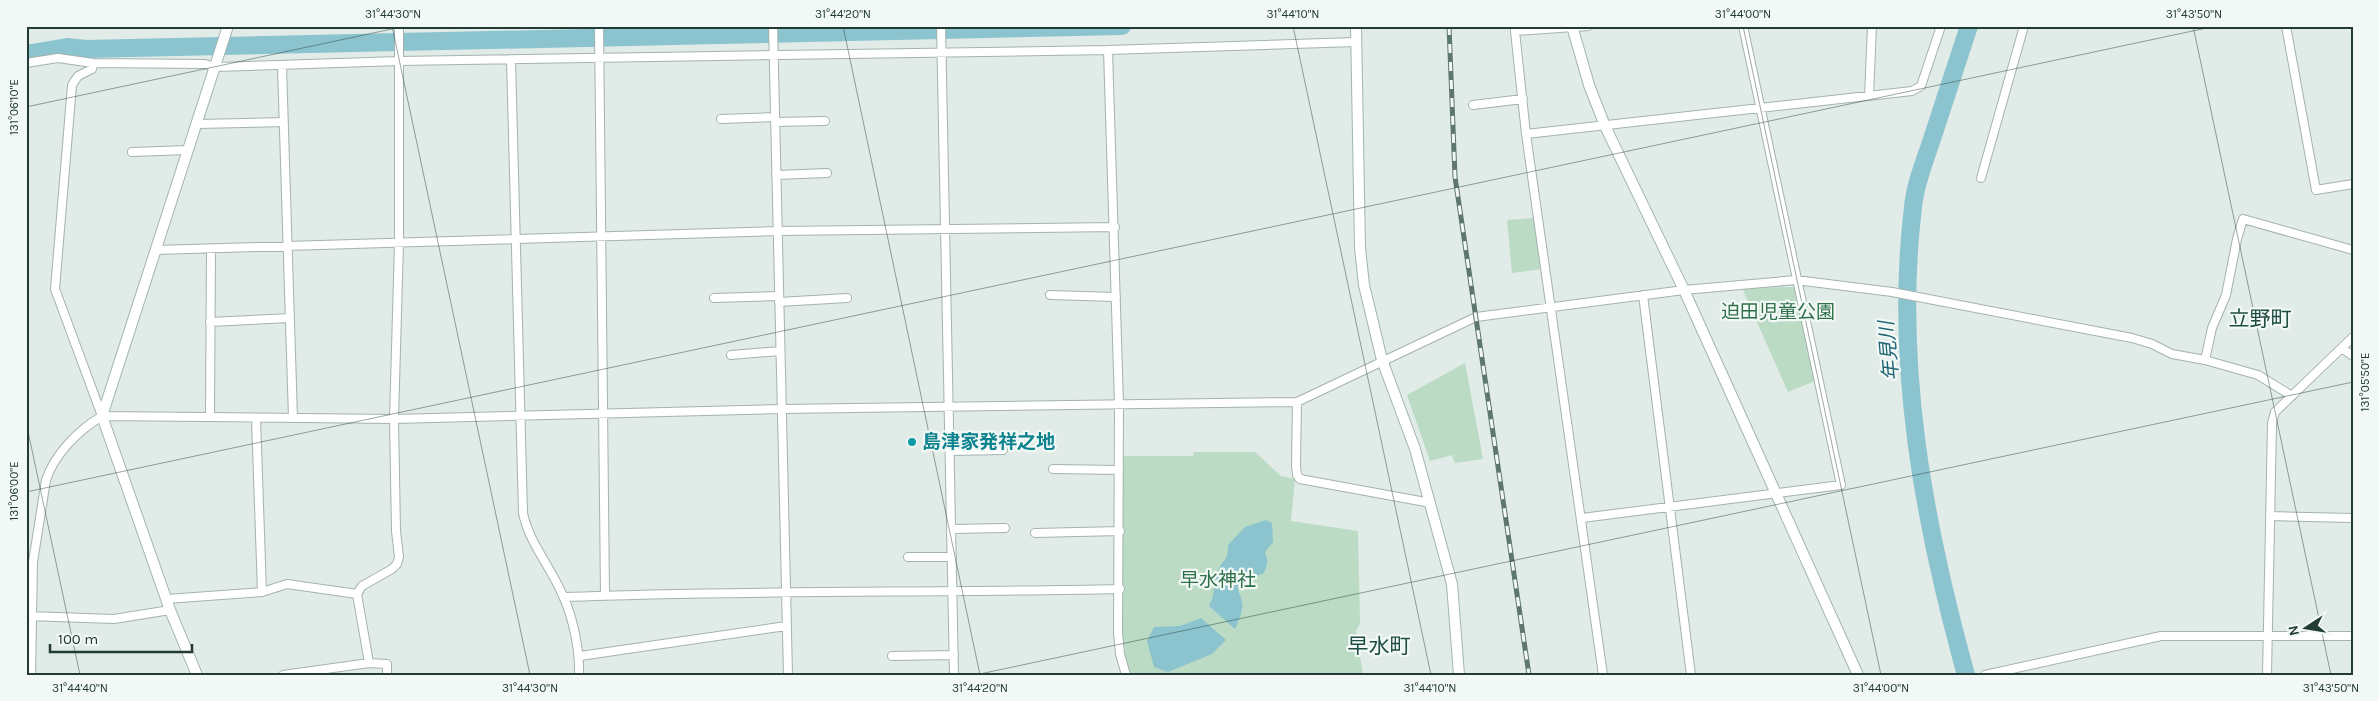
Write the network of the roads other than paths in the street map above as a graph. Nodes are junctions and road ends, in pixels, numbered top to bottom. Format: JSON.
{"nodes":[{"id":1,"x":399,"y":26,"type":"edge"},
{"id":2,"x":599,"y":26,"type":"edge"},
{"id":3,"x":772,"y":26,"type":"edge"},
{"id":4,"x":941,"y":26,"type":"edge"},
{"id":5,"x":1356,"y":26,"type":"edge"},
{"id":6,"x":1588,"y":26,"type":"edge"},
{"id":7,"x":1743,"y":26,"type":"edge"},
{"id":8,"x":1872,"y":26,"type":"edge"},
{"id":9,"x":1941,"y":26,"type":"edge"},
{"id":10,"x":2024,"y":26,"type":"edge"},
{"id":11,"x":2286,"y":26,"type":"edge"},
{"id":12,"x":1572,"y":27,"type":"edge"},
{"id":13,"x":228,"y":28,"type":"edge"},
{"id":14,"x":1356,"y":42,"type":"junction"},
{"id":15,"x":1108,"y":50,"type":"junction"},
{"id":16,"x":942,"y":53,"type":"junction"},
{"id":17,"x":599,"y":56,"type":"junction"},
{"id":18,"x":773,"y":56,"type":"junction"},
{"id":19,"x":399,"y":60,"type":"junction"},
{"id":20,"x":511,"y":60,"type":"junction"},
{"id":21,"x":26,"y":63,"type":"edge"},
{"id":22,"x":93,"y":63,"type":"junction"},
{"id":23,"x":282,"y":66,"type":"junction"},
{"id":24,"x":215,"y":67,"type":"junction"},
{"id":25,"x":1869,"y":96,"type":"junction"},
{"id":26,"x":1523,"y":99,"type":"junction"},
{"id":27,"x":1473,"y":105,"type":"dead end"},
{"id":28,"x":1761,"y":108,"type":"junction"},
{"id":29,"x":722,"y":119,"type":"dead end"},
{"id":30,"x":775,"y":120,"type":"junction"},
{"id":31,"x":825,"y":121,"type":"dead end"},
{"id":32,"x":283,"y":122,"type":"junction"},
{"id":33,"x":197,"y":124,"type":"junction"},
{"id":34,"x":1605,"y":126,"type":"junction"},
{"id":35,"x":1526,"y":134,"type":"junction"},
{"id":36,"x":188,"y":150,"type":"junction"},
{"id":37,"x":132,"y":152,"type":"dead end"},
{"id":38,"x":828,"y":173,"type":"dead end"},
{"id":39,"x":776,"y":175,"type":"junction"},
{"id":40,"x":1981,"y":178,"type":"dead end"},
{"id":41,"x":2353,"y":184,"type":"edge"},
{"id":42,"x":1115,"y":227,"type":"junction"},
{"id":43,"x":945,"y":228,"type":"junction"},
{"id":44,"x":777,"y":231,"type":"junction"},
{"id":45,"x":601,"y":238,"type":"junction"},
{"id":46,"x":516,"y":240,"type":"junction"},
{"id":47,"x":399,"y":244,"type":"junction"},
{"id":48,"x":287,"y":247,"type":"junction"},
{"id":49,"x":211,"y":249,"type":"junction"},
{"id":50,"x":156,"y":250,"type":"junction"},
{"id":51,"x":2353,"y":250,"type":"edge"},
{"id":52,"x":1796,"y":280,"type":"junction"},
{"id":53,"x":1684,"y":290,"type":"junction"},
{"id":54,"x":1050,"y":295,"type":"dead end"},
{"id":55,"x":1643,"y":295,"type":"junction"},
{"id":56,"x":1116,"y":297,"type":"junction"},
{"id":57,"x":714,"y":298,"type":"dead end"},
{"id":58,"x":847,"y":298,"type":"dead end"},
{"id":59,"x":779,"y":299,"type":"junction"},
{"id":60,"x":1551,"y":307,"type":"junction"},
{"id":61,"x":290,"y":318,"type":"junction"},
{"id":62,"x":210,"y":322,"type":"junction"},
{"id":63,"x":2353,"y":337,"type":"edge"},
{"id":64,"x":2343,"y":349,"type":"junction"},
{"id":65,"x":780,"y":351,"type":"junction"},
{"id":66,"x":731,"y":355,"type":"dead end"},
{"id":67,"x":2353,"y":356,"type":"edge"},
{"id":68,"x":1382,"y":360,"type":"junction"},
{"id":69,"x":2205,"y":360,"type":"junction"},
{"id":70,"x":2292,"y":396,"type":"junction"},
{"id":71,"x":1297,"y":402,"type":"junction"},
{"id":72,"x":1119,"y":404,"type":"junction"},
{"id":73,"x":949,"y":407,"type":"junction"},
{"id":74,"x":781,"y":409,"type":"junction"},
{"id":75,"x":604,"y":413,"type":"junction"},
{"id":76,"x":102,"y":416,"type":"junction"},
{"id":77,"x":520,"y":416,"type":"junction"},
{"id":78,"x":210,"y":417,"type":"junction"},
{"id":79,"x":256,"y":418,"type":"junction"},
{"id":80,"x":292,"y":418,"type":"junction"},
{"id":81,"x":394,"y":419,"type":"junction"},
{"id":82,"x":1003,"y":450,"type":"dead end"},
{"id":83,"x":950,"y":451,"type":"junction"},
{"id":84,"x":1052,"y":469,"type":"dead end"},
{"id":85,"x":1119,"y":470,"type":"junction"},
{"id":86,"x":1776,"y":494,"type":"junction"},
{"id":87,"x":1432,"y":503,"type":"junction"},
{"id":88,"x":1670,"y":507,"type":"junction"},
{"id":89,"x":2270,"y":516,"type":"junction"},
{"id":90,"x":1582,"y":518,"type":"junction"},
{"id":91,"x":2353,"y":518,"type":"edge"},
{"id":92,"x":1005,"y":528,"type":"dead end"},
{"id":93,"x":952,"y":529,"type":"junction"},
{"id":94,"x":1120,"y":530,"type":"junction"},
{"id":95,"x":1035,"y":533,"type":"dead end"},
{"id":96,"x":908,"y":557,"type":"dead end"},
{"id":97,"x":952,"y":557,"type":"junction"},
{"id":98,"x":1120,"y":589,"type":"junction"},
{"id":99,"x":785,"y":591,"type":"junction"},
{"id":100,"x":262,"y":592,"type":"junction"},
{"id":101,"x":953,"y":592,"type":"junction"},
{"id":102,"x":357,"y":594,"type":"junction"},
{"id":103,"x":605,"y":595,"type":"junction"},
{"id":104,"x":564,"y":597,"type":"junction"},
{"id":105,"x":166,"y":599,"type":"junction"},
{"id":106,"x":170,"y":610,"type":"junction"},
{"id":107,"x":29,"y":616,"type":"edge"},
{"id":108,"x":786,"y":626,"type":"junction"},
{"id":109,"x":2267,"y":635,"type":"junction"},
{"id":110,"x":2353,"y":636,"type":"edge"},
{"id":111,"x":954,"y":655,"type":"junction"},
{"id":112,"x":580,"y":656,"type":"junction"},
{"id":113,"x":892,"y":656,"type":"dead end"},
{"id":114,"x":369,"y":663,"type":"junction"},
{"id":115,"x":31,"y":675,"type":"edge"},
{"id":116,"x":197,"y":675,"type":"edge"},
{"id":117,"x":284,"y":675,"type":"edge"},
{"id":118,"x":386,"y":675,"type":"edge"},
{"id":119,"x":579,"y":675,"type":"edge"},
{"id":120,"x":788,"y":675,"type":"edge"},
{"id":121,"x":954,"y":675,"type":"edge"},
{"id":122,"x":1126,"y":675,"type":"edge"},
{"id":123,"x":1458,"y":675,"type":"edge"},
{"id":124,"x":1603,"y":675,"type":"edge"},
{"id":125,"x":1691,"y":675,"type":"edge"},
{"id":126,"x":1858,"y":675,"type":"edge"},
{"id":127,"x":1985,"y":675,"type":"edge"},
{"id":128,"x":2266,"y":675,"type":"edge"}],
"edges":[{"from":1,"to":19,"type":"street"},
{"from":2,"to":17,"type":"street"},
{"from":3,"to":18,"type":"street"},
{"from":4,"to":16,"type":"street"},
{"from":5,"to":14,"type":"street"},
{"from":6,"to":12,"type":"street"},
{"from":7,"to":28,"type":"street"},
{"from":8,"to":25,"type":"street"},
{"from":9,"to":25,"type":"street"},
{"from":10,"to":40,"type":"street"},
{"from":11,"to":41,"type":"street"},
{"from":12,"to":26,"type":"street"},
{"from":12,"to":34,"type":"street"},
{"from":13,"to":24,"type":"street"},
{"from":14,"to":15,"type":"street"},
{"from":14,"to":68,"type":"street"},
{"from":15,"to":16,"type":"street"},
{"from":15,"to":42,"type":"street"},
{"from":16,"to":18,"type":"street"},
{"from":16,"to":43,"type":"street"},
{"from":17,"to":18,"type":"street"},
{"from":17,"to":20,"type":"street"},
{"from":17,"to":45,"type":"street"},
{"from":18,"to":30,"type":"street"},
{"from":19,"to":20,"type":"street"},
{"from":19,"to":23,"type":"street"},
{"from":19,"to":47,"type":"street"},
{"from":20,"to":46,"type":"street"},
{"from":21,"to":22,"type":"street"},
{"from":22,"to":24,"type":"street"},
{"from":22,"to":76,"type":"street"},
{"from":23,"to":24,"type":"street"},
{"from":23,"to":32,"type":"street"},
{"from":24,"to":33,"type":"street"},
{"from":25,"to":28,"type":"street"},
{"from":26,"to":27,"type":"street"},
{"from":26,"to":35,"type":"street"},
{"from":28,"to":34,"type":"street"},
{"from":28,"to":52,"type":"street"},
{"from":29,"to":30,"type":"street"},
{"from":30,"to":31,"type":"street"},
{"from":30,"to":39,"type":"street"},
{"from":32,"to":33,"type":"street"},
{"from":32,"to":48,"type":"street"},
{"from":33,"to":36,"type":"street"},
{"from":34,"to":35,"type":"street"},
{"from":34,"to":53,"type":"street"},
{"from":35,"to":60,"type":"street"},
{"from":36,"to":37,"type":"street"},
{"from":36,"to":50,"type":"street"},
{"from":38,"to":39,"type":"street"},
{"from":39,"to":44,"type":"street"},
{"from":42,"to":43,"type":"street"},
{"from":42,"to":56,"type":"street"},
{"from":43,"to":44,"type":"street"},
{"from":43,"to":73,"type":"street"},
{"from":44,"to":45,"type":"street"},
{"from":44,"to":59,"type":"street"},
{"from":45,"to":46,"type":"street"},
{"from":45,"to":75,"type":"street"},
{"from":46,"to":47,"type":"street"},
{"from":46,"to":77,"type":"street"},
{"from":47,"to":48,"type":"street"},
{"from":47,"to":81,"type":"street"},
{"from":48,"to":49,"type":"street"},
{"from":48,"to":61,"type":"street"},
{"from":49,"to":50,"type":"street"},
{"from":49,"to":62,"type":"street"},
{"from":50,"to":76,"type":"street"},
{"from":51,"to":69,"type":"street"},
{"from":52,"to":53,"type":"street"},
{"from":52,"to":69,"type":"street"},
{"from":52,"to":86,"type":"street"},
{"from":53,"to":55,"type":"street"},
{"from":53,"to":86,"type":"street"},
{"from":54,"to":56,"type":"street"},
{"from":55,"to":60,"type":"street"},
{"from":55,"to":88,"type":"street"},
{"from":56,"to":72,"type":"street"},
{"from":57,"to":59,"type":"street"},
{"from":58,"to":59,"type":"street"},
{"from":59,"to":65,"type":"street"},
{"from":60,"to":68,"type":"street"},
{"from":60,"to":90,"type":"street"},
{"from":61,"to":62,"type":"street"},
{"from":61,"to":80,"type":"street"},
{"from":62,"to":78,"type":"street"},
{"from":63,"to":64,"type":"street"},
{"from":64,"to":67,"type":"street"},
{"from":64,"to":70,"type":"street"},
{"from":65,"to":66,"type":"street"},
{"from":65,"to":74,"type":"street"},
{"from":68,"to":71,"type":"street"},
{"from":68,"to":87,"type":"street"},
{"from":69,"to":70,"type":"street"},
{"from":70,"to":89,"type":"street"},
{"from":71,"to":72,"type":"street"},
{"from":71,"to":87,"type":"street"},
{"from":72,"to":73,"type":"street"},
{"from":72,"to":85,"type":"street"},
{"from":73,"to":74,"type":"street"},
{"from":73,"to":83,"type":"street"},
{"from":74,"to":75,"type":"street"},
{"from":74,"to":99,"type":"street"},
{"from":75,"to":77,"type":"street"},
{"from":75,"to":103,"type":"street"},
{"from":76,"to":78,"type":"street"},
{"from":76,"to":105,"type":"street"},
{"from":76,"to":107,"type":"street"},
{"from":77,"to":81,"type":"street"},
{"from":77,"to":104,"type":"street"},
{"from":78,"to":79,"type":"street"},
{"from":79,"to":80,"type":"street"},
{"from":79,"to":100,"type":"street"},
{"from":80,"to":81,"type":"street"},
{"from":81,"to":102,"type":"street"},
{"from":82,"to":83,"type":"street"},
{"from":83,"to":93,"type":"street"},
{"from":84,"to":85,"type":"street"},
{"from":85,"to":94,"type":"street"},
{"from":86,"to":88,"type":"street"},
{"from":86,"to":126,"type":"street"},
{"from":87,"to":123,"type":"street"},
{"from":88,"to":90,"type":"street"},
{"from":88,"to":125,"type":"street"},
{"from":89,"to":91,"type":"street"},
{"from":89,"to":109,"type":"street"},
{"from":90,"to":124,"type":"street"},
{"from":92,"to":93,"type":"street"},
{"from":93,"to":97,"type":"street"},
{"from":94,"to":95,"type":"street"},
{"from":94,"to":98,"type":"street"},
{"from":96,"to":97,"type":"street"},
{"from":97,"to":101,"type":"street"},
{"from":98,"to":101,"type":"street"},
{"from":98,"to":122,"type":"street"},
{"from":99,"to":101,"type":"street"},
{"from":99,"to":103,"type":"street"},
{"from":99,"to":108,"type":"street"},
{"from":100,"to":102,"type":"street"},
{"from":100,"to":105,"type":"street"},
{"from":101,"to":111,"type":"street"},
{"from":102,"to":114,"type":"street"},
{"from":103,"to":104,"type":"street"},
{"from":104,"to":112,"type":"street"},
{"from":105,"to":106,"type":"street"},
{"from":106,"to":107,"type":"street"},
{"from":106,"to":116,"type":"street"},
{"from":107,"to":115,"type":"street"},
{"from":108,"to":112,"type":"street"},
{"from":108,"to":120,"type":"street"},
{"from":109,"to":110,"type":"street"},
{"from":109,"to":127,"type":"street"},
{"from":109,"to":128,"type":"street"},
{"from":111,"to":113,"type":"street"},
{"from":111,"to":121,"type":"street"},
{"from":112,"to":119,"type":"street"},
{"from":114,"to":117,"type":"street"},
{"from":114,"to":118,"type":"street"}]}
